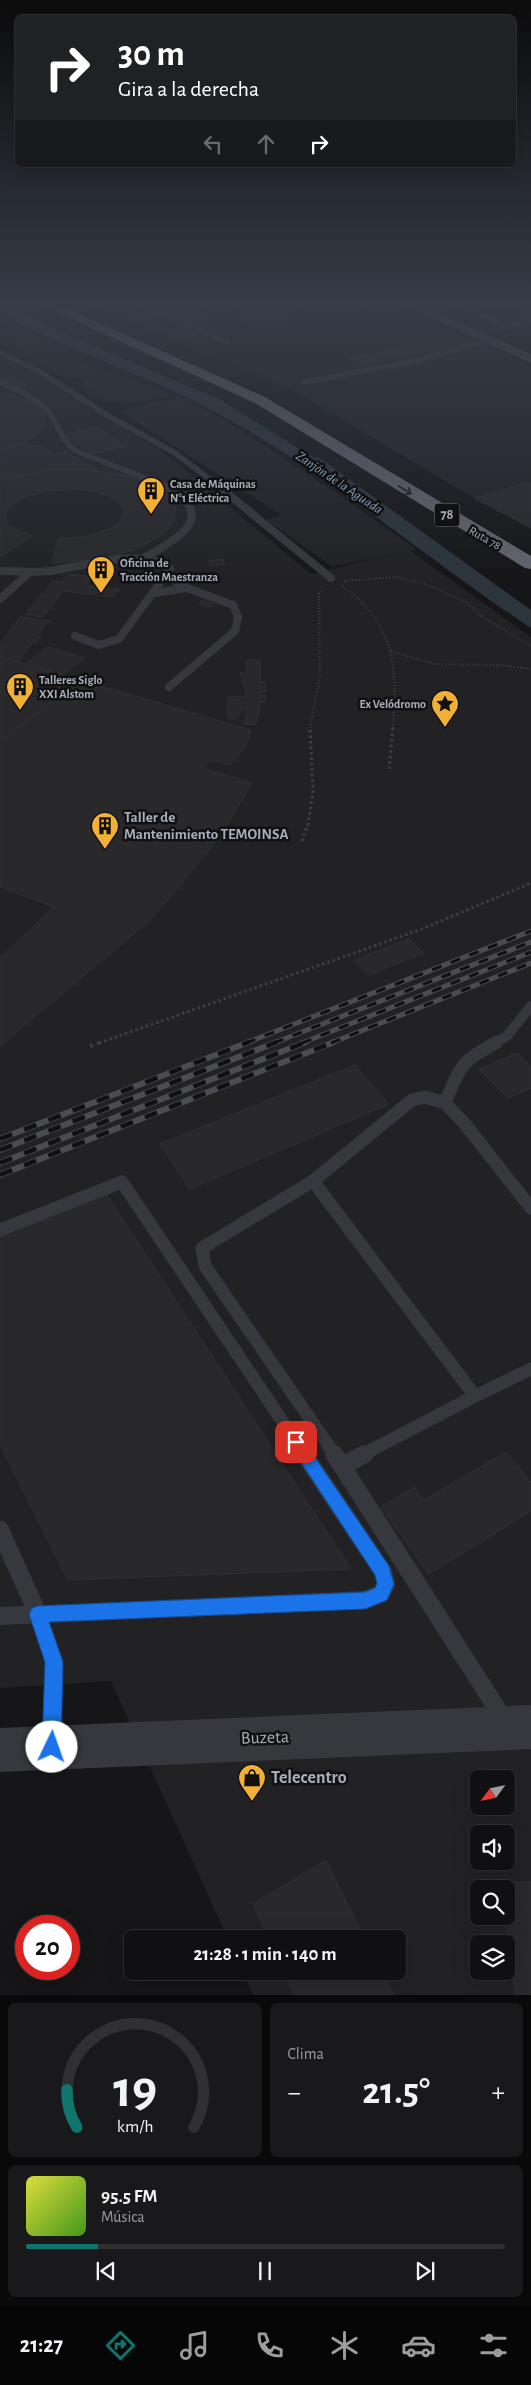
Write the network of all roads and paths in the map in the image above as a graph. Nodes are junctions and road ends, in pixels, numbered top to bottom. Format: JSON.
{"nodes":[{"id":1,"x":27,"y":396,"type":"edge"},
{"id":2,"x":78,"y":396,"type":"edge"},
{"id":3,"x":251,"y":396,"type":"edge"},
{"id":4,"x":280,"y":396,"type":"edge"},
{"id":5,"x":288,"y":400,"type":"dead end"},
{"id":6,"x":385,"y":459,"type":"dead end"},
{"id":7,"x":496,"y":523,"type":"dead end"},
{"id":8,"x":142,"y":559,"type":"junction"},
{"id":9,"x":531,"y":564,"type":"edge"},
{"id":10,"x":0,"y":571,"type":"edge"},
{"id":11,"x":30,"y":572,"type":"junction"},
{"id":12,"x":166,"y":576,"type":"junction"},
{"id":13,"x":331,"y":578,"type":"junction"},
{"id":14,"x":187,"y":588,"type":"junction"},
{"id":15,"x":154,"y":593,"type":"junction"},
{"id":16,"x":0,"y":599,"type":"edge"},
{"id":17,"x":75,"y":636,"type":"dead end"},
{"id":18,"x":531,"y":646,"type":"edge"},
{"id":19,"x":390,"y":651,"type":"junction"},
{"id":20,"x":531,"y":669,"type":"edge"},
{"id":21,"x":170,"y":687,"type":"dead end"},
{"id":22,"x":389,"y":769,"type":"dead end"},
{"id":23,"x":302,"y":841,"type":"dead end"},
{"id":24,"x":531,"y":883,"type":"edge"},
{"id":25,"x":531,"y":1006,"type":"edge"},
{"id":26,"x":90,"y":1046,"type":"dead end"},
{"id":27,"x":445,"y":1103,"type":"junction"},
{"id":28,"x":313,"y":1180,"type":"junction"},
{"id":29,"x":531,"y":1208,"type":"edge"},
{"id":30,"x":0,"y":1230,"type":"edge"},
{"id":31,"x":531,"y":1369,"type":"edge"},
{"id":32,"x":475,"y":1396,"type":"junction"},
{"id":33,"x":342,"y":1466,"type":"junction"},
{"id":34,"x":0,"y":1530,"type":"edge"},
{"id":35,"x":38,"y":1614,"type":"junction"},
{"id":36,"x":0,"y":1616,"type":"edge"},
{"id":37,"x":520,"y":1727,"type":"edge"},
{"id":38,"x":52,"y":1747,"type":"junction"},
{"id":39,"x":0,"y":1750,"type":"edge"}],
"edges":[{"from":1,"to":8,"type":"lane"},
{"from":2,"to":13,"type":"lane"},
{"from":3,"to":9,"type":"highway","name":"Ruta 78","number":"78","one_way":true},
{"from":4,"to":5,"type":"highway"},
{"from":6,"to":7,"type":"highway","name":"Ruta 78","number":"78"},
{"from":8,"to":11,"type":"lane"},
{"from":8,"to":12,"type":"lane"},
{"from":10,"to":11,"type":"lane"},
{"from":11,"to":16,"type":"lane"},
{"from":12,"to":14,"type":"lane"},
{"from":12,"to":15,"type":"lane"},
{"from":13,"to":18,"type":"path"},
{"from":13,"to":19,"type":"path"},
{"from":13,"to":23,"type":"path"},
{"from":14,"to":15,"type":"lane"},
{"from":14,"to":21,"type":"lane"},
{"from":15,"to":17,"type":"lane"},
{"from":19,"to":20,"type":"path"},
{"from":19,"to":22,"type":"path"},
{"from":24,"to":26,"type":"path"},
{"from":25,"to":27,"type":"lane"},
{"from":27,"to":28,"type":"lane"},
{"from":27,"to":29,"type":"lane"},
{"from":28,"to":32,"type":"lane"},
{"from":28,"to":33,"type":"lane"},
{"from":30,"to":35,"type":"lane"},
{"from":31,"to":32,"type":"lane"},
{"from":32,"to":33,"type":"lane"},
{"from":33,"to":37,"type":"lane"},
{"from":34,"to":35,"type":"lane"},
{"from":35,"to":36,"type":"lane"},
{"from":35,"to":38,"type":"lane"},
{"from":37,"to":38,"type":"street","name":"Buzeta"},
{"from":38,"to":39,"type":"street","name":"Buzeta"}]}
